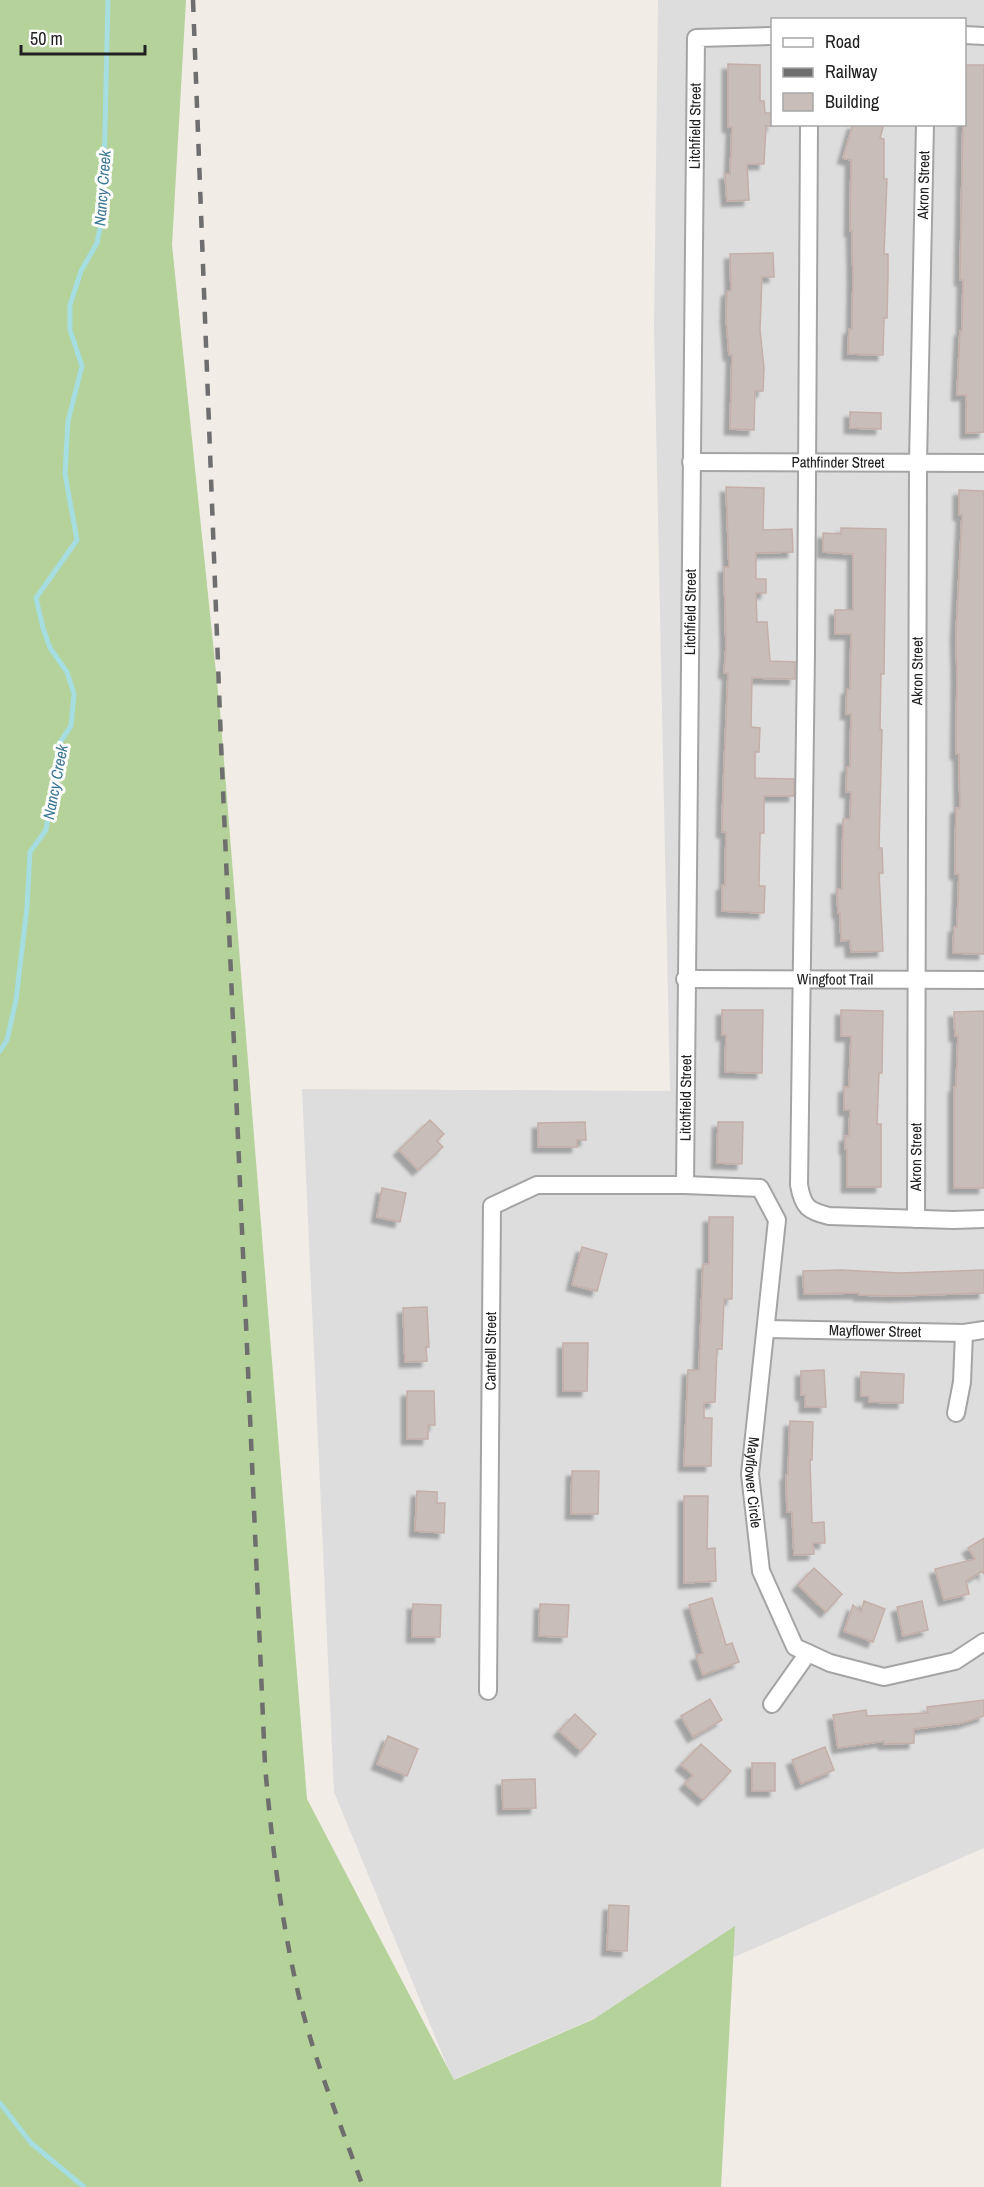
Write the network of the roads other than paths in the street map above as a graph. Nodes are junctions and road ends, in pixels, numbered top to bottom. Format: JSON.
{"nodes":[{"id":1,"x":966,"y":35,"type":"edge"},
{"id":2,"x":771,"y":36,"type":"edge"},
{"id":3,"x":984,"y":36,"type":"edge"},
{"id":4,"x":809,"y":126,"type":"edge"},
{"id":5,"x":925,"y":126,"type":"edge"},
{"id":6,"x":691,"y":462,"type":"junction"},
{"id":7,"x":808,"y":462,"type":"junction"},
{"id":8,"x":918,"y":462,"type":"junction"},
{"id":9,"x":984,"y":463,"type":"edge"},
{"id":10,"x":685,"y":979,"type":"junction"},
{"id":11,"x":918,"y":979,"type":"junction"},
{"id":12,"x":984,"y":980,"type":"edge"},
{"id":13,"x":802,"y":981,"type":"junction"},
{"id":14,"x":685,"y":1185,"type":"junction"},
{"id":15,"x":916,"y":1219,"type":"junction"},
{"id":16,"x":984,"y":1219,"type":"edge"},
{"id":17,"x":767,"y":1329,"type":"junction"},
{"id":18,"x":984,"y":1330,"type":"edge"},
{"id":19,"x":964,"y":1333,"type":"junction"},
{"id":20,"x":956,"y":1413,"type":"dead end"},
{"id":21,"x":984,"y":1642,"type":"edge"},
{"id":22,"x":808,"y":1653,"type":"junction"},
{"id":23,"x":488,"y":1691,"type":"dead end"},
{"id":24,"x":772,"y":1704,"type":"dead end"}],
"edges":[{"from":1,"to":3,"type":"street"},
{"from":2,"to":6,"type":"street","name":"Litchfield Street"},
{"from":4,"to":7,"type":"street"},
{"from":5,"to":8,"type":"street","name":"Akron Street"},
{"from":6,"to":7,"type":"street","name":"Pathfinder Street"},
{"from":6,"to":10,"type":"street","name":"Litchfield Street"},
{"from":7,"to":8,"type":"street","name":"Pathfinder Street"},
{"from":7,"to":13,"type":"street"},
{"from":8,"to":9,"type":"street","name":"Pathfinder Street"},
{"from":8,"to":11,"type":"street","name":"Akron Street"},
{"from":10,"to":13,"type":"street","name":"Wingfoot Trail"},
{"from":10,"to":14,"type":"street","name":"Litchfield Street"},
{"from":11,"to":12,"type":"street","name":"Wingfoot Trail"},
{"from":11,"to":13,"type":"street","name":"Wingfoot Trail"},
{"from":11,"to":15,"type":"street","name":"Akron Street"},
{"from":13,"to":15,"type":"street"},
{"from":14,"to":17,"type":"street","name":"Mayflower Circle"},
{"from":14,"to":23,"type":"street","name":"Cantrell Street"},
{"from":15,"to":16,"type":"street"},
{"from":17,"to":19,"type":"street","name":"Mayflower Street"},
{"from":17,"to":22,"type":"street","name":"Mayflower Circle"},
{"from":18,"to":19,"type":"street","name":"Mayflower Street"},
{"from":19,"to":20,"type":"street"},
{"from":21,"to":22,"type":"street","name":"Mayflower Circle"},
{"from":22,"to":24,"type":"street"}]}
